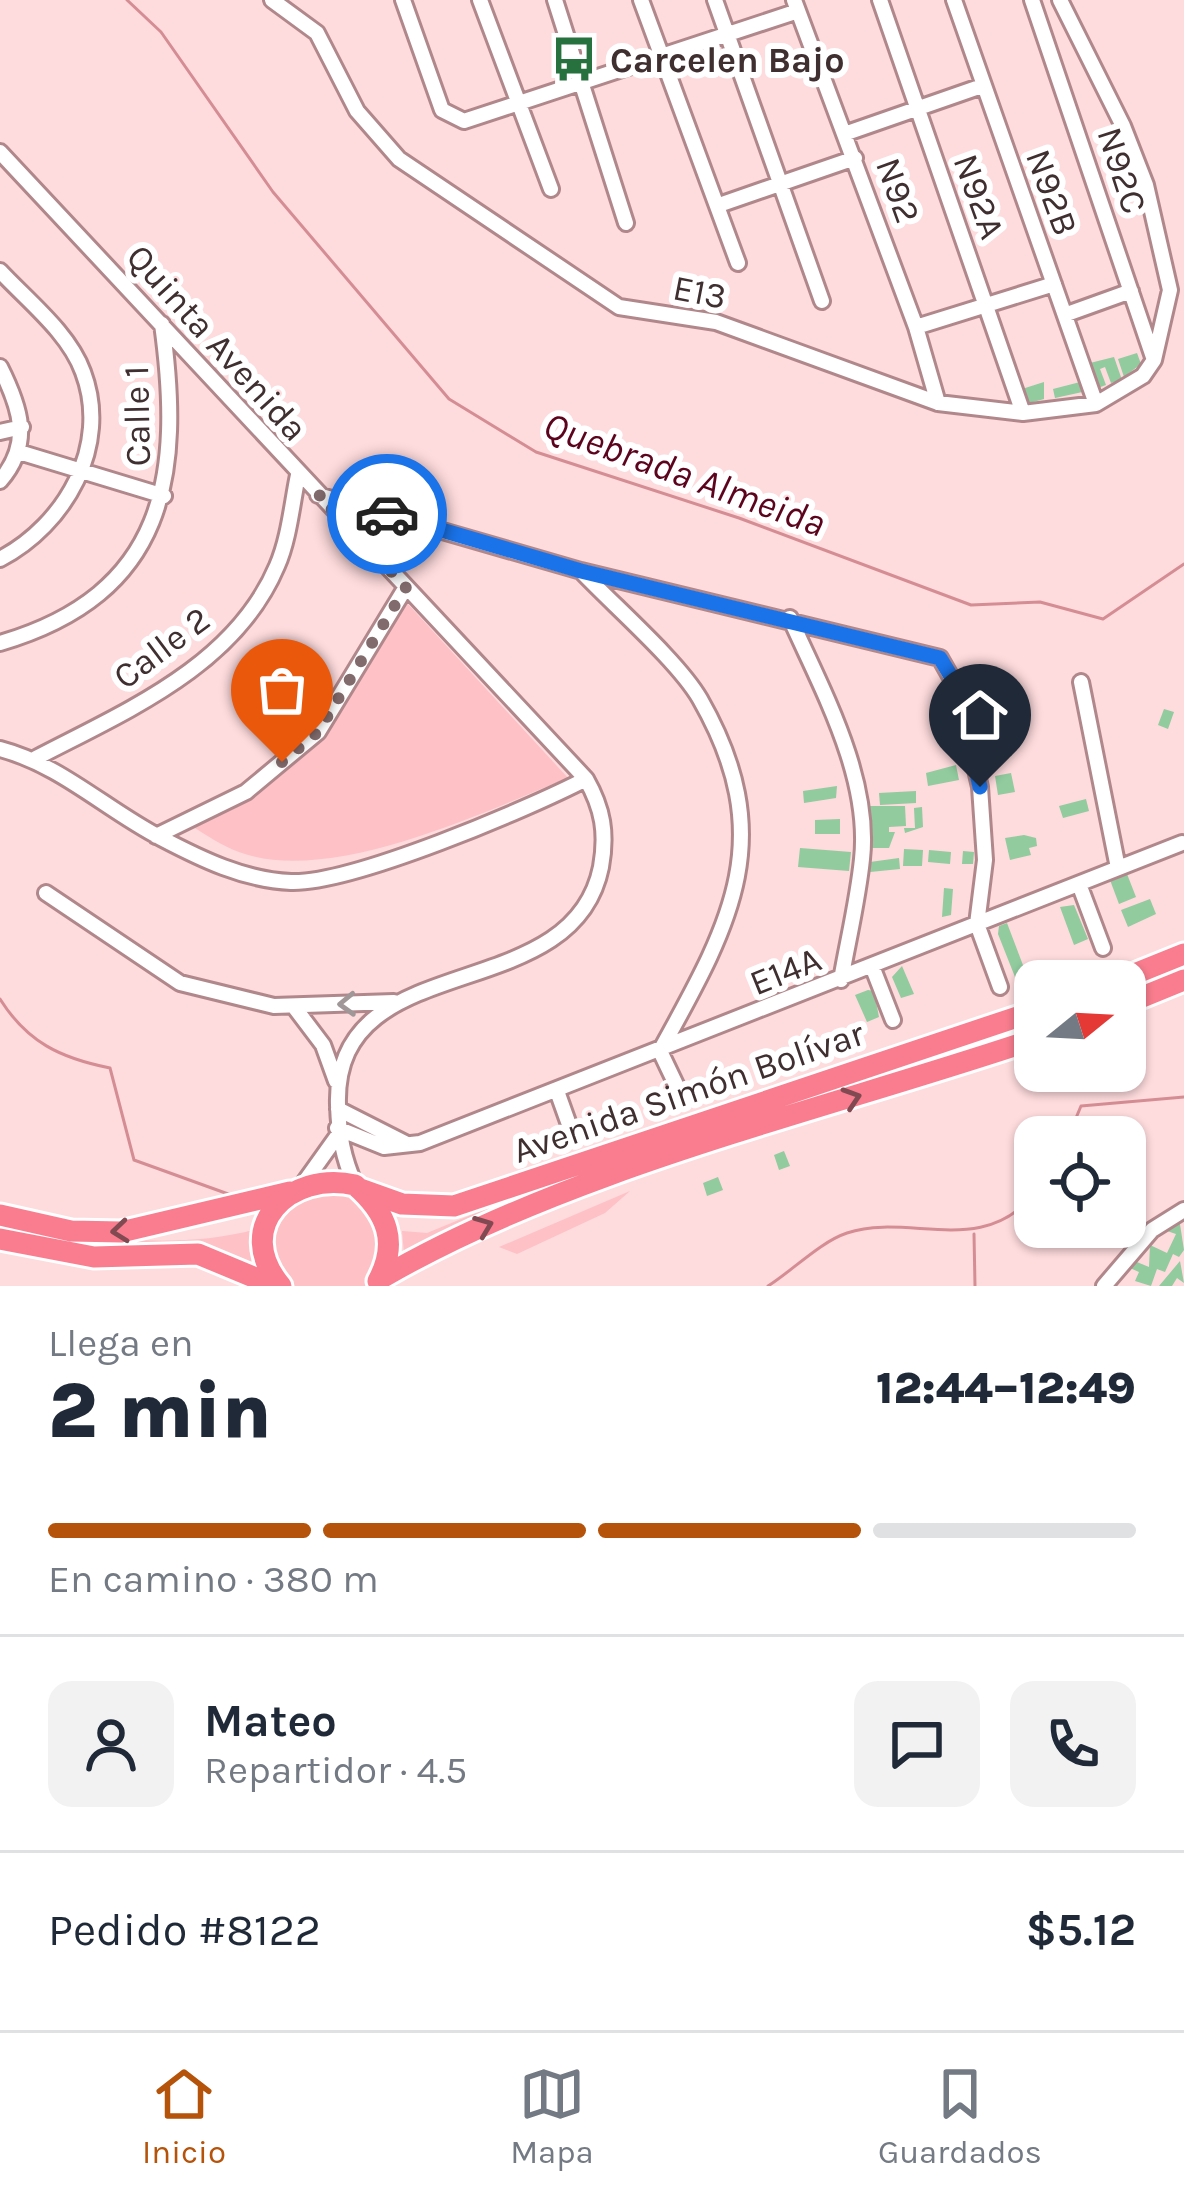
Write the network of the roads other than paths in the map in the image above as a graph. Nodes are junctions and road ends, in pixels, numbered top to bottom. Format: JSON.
{"nodes":[{"id":1,"x":272,"y":0,"type":"edge"},
{"id":2,"x":403,"y":0,"type":"edge"},
{"id":3,"x":480,"y":0,"type":"edge"},
{"id":4,"x":555,"y":0,"type":"edge"},
{"id":5,"x":641,"y":0,"type":"edge"},
{"id":6,"x":715,"y":0,"type":"edge"},
{"id":7,"x":880,"y":0,"type":"edge"},
{"id":8,"x":954,"y":0,"type":"edge"},
{"id":9,"x":1032,"y":0,"type":"edge"},
{"id":10,"x":1060,"y":0,"type":"edge"},
{"id":11,"x":796,"y":5,"type":"edge"},
{"id":12,"x":725,"y":34,"type":"junction"},
{"id":13,"x":660,"y":56,"type":"junction"},
{"id":14,"x":580,"y":80,"type":"junction"},
{"id":15,"x":982,"y":86,"type":"junction"},
{"id":16,"x":517,"y":101,"type":"junction"},
{"id":17,"x":916,"y":109,"type":"junction"},
{"id":18,"x":847,"y":133,"type":"junction"},
{"id":19,"x":0,"y":152,"type":"edge"},
{"id":20,"x":855,"y":158,"type":"junction"},
{"id":21,"x":784,"y":185,"type":"junction"},
{"id":22,"x":551,"y":189,"type":"dead end"},
{"id":23,"x":718,"y":206,"type":"junction"},
{"id":24,"x":626,"y":223,"type":"dead end"},
{"id":25,"x":738,"y":263,"type":"dead end"},
{"id":26,"x":0,"y":271,"type":"edge"},
{"id":27,"x":1054,"y":284,"type":"junction"},
{"id":28,"x":1131,"y":291,"type":"junction"},
{"id":29,"x":822,"y":301,"type":"dead end"},
{"id":30,"x":987,"y":302,"type":"junction"},
{"id":31,"x":1067,"y":314,"type":"junction"},
{"id":32,"x":162,"y":322,"type":"junction"},
{"id":33,"x":916,"y":327,"type":"junction"},
{"id":34,"x":1154,"y":360,"type":"junction"},
{"id":35,"x":0,"y":367,"type":"edge"},
{"id":36,"x":938,"y":403,"type":"junction"},
{"id":37,"x":1096,"y":404,"type":"junction"},
{"id":38,"x":1023,"y":413,"type":"junction"},
{"id":39,"x":22,"y":427,"type":"junction"},
{"id":40,"x":0,"y":432,"type":"edge"},
{"id":41,"x":19,"y":452,"type":"junction"},
{"id":42,"x":82,"y":474,"type":"junction"},
{"id":43,"x":298,"y":475,"type":"junction"},
{"id":44,"x":0,"y":481,"type":"edge"},
{"id":45,"x":318,"y":495,"type":"junction"},
{"id":46,"x":164,"y":496,"type":"junction"},
{"id":47,"x":0,"y":559,"type":"edge"},
{"id":48,"x":581,"y":571,"type":"junction"},
{"id":49,"x":406,"y":587,"type":"junction"},
{"id":50,"x":790,"y":618,"type":"junction"},
{"id":51,"x":0,"y":643,"type":"edge"},
{"id":52,"x":1082,"y":682,"type":"dead end"},
{"id":53,"x":0,"y":748,"type":"edge"},
{"id":54,"x":35,"y":758,"type":"junction"},
{"id":55,"x":586,"y":779,"type":"junction"},
{"id":56,"x":157,"y":836,"type":"junction"},
{"id":57,"x":1184,"y":843,"type":"edge"},
{"id":58,"x":1118,"y":868,"type":"junction"},
{"id":59,"x":1079,"y":884,"type":"junction"},
{"id":60,"x":46,"y":893,"type":"dead end"},
{"id":61,"x":977,"y":924,"type":"junction"},
{"id":62,"x":1103,"y":948,"type":"dead end"},
{"id":63,"x":1184,"y":954,"type":"edge"},
{"id":64,"x":872,"y":966,"type":"junction"},
{"id":65,"x":1146,"y":969,"type":"edge"},
{"id":66,"x":841,"y":980,"type":"junction"},
{"id":67,"x":1184,"y":980,"type":"edge"},
{"id":68,"x":1000,"y":987,"type":"dead end"},
{"id":69,"x":1146,"y":995,"type":"edge"},
{"id":70,"x":399,"y":1002,"type":"junction"},
{"id":71,"x":295,"y":1007,"type":"junction"},
{"id":72,"x":1014,"y":1017,"type":"edge"},
{"id":73,"x":893,"y":1020,"type":"dead end"},
{"id":74,"x":1014,"y":1046,"type":"edge"},
{"id":75,"x":660,"y":1051,"type":"junction"},
{"id":76,"x":337,"y":1083,"type":"junction"},
{"id":77,"x":557,"y":1091,"type":"junction"},
{"id":78,"x":680,"y":1093,"type":"dead end"},
{"id":79,"x":338,"y":1109,"type":"junction"},
{"id":80,"x":338,"y":1132,"type":"junction"},
{"id":81,"x":572,"y":1133,"type":"dead end"},
{"id":82,"x":407,"y":1144,"type":"junction"},
{"id":83,"x":358,"y":1187,"type":"junction"},
{"id":84,"x":296,"y":1188,"type":"junction"},
{"id":85,"x":1184,"y":1210,"type":"edge"},
{"id":86,"x":0,"y":1215,"type":"edge"},
{"id":87,"x":0,"y":1240,"type":"edge"},
{"id":88,"x":377,"y":1282,"type":"edge"},
{"id":89,"x":278,"y":1286,"type":"edge"},
{"id":90,"x":1104,"y":1286,"type":"edge"}],
"edges":[{"from":1,"to":36,"type":"street","name":"E13"},
{"from":2,"to":16,"type":"street"},
{"from":3,"to":16,"type":"street"},
{"from":4,"to":14,"type":"street"},
{"from":5,"to":13,"type":"street"},
{"from":6,"to":12,"type":"street"},
{"from":7,"to":17,"type":"street","name":"N92A"},
{"from":8,"to":15,"type":"street","name":"N92B"},
{"from":9,"to":28,"type":"street","name":"N92C"},
{"from":10,"to":34,"type":"street"},
{"from":11,"to":12,"type":"street"},
{"from":11,"to":18,"type":"street","name":"N92"},
{"from":12,"to":13,"type":"street"},
{"from":12,"to":21,"type":"street"},
{"from":13,"to":14,"type":"street"},
{"from":13,"to":23,"type":"street"},
{"from":14,"to":16,"type":"street"},
{"from":14,"to":24,"type":"street"},
{"from":15,"to":17,"type":"street"},
{"from":15,"to":27,"type":"street","name":"N92B"},
{"from":16,"to":22,"type":"street"},
{"from":17,"to":18,"type":"street"},
{"from":17,"to":30,"type":"street","name":"N92A"},
{"from":18,"to":20,"type":"street","name":"N92"},
{"from":19,"to":32,"type":"street","name":"Quinta Avenida"},
{"from":20,"to":21,"type":"street"},
{"from":20,"to":33,"type":"street","name":"N92"},
{"from":21,"to":23,"type":"street"},
{"from":21,"to":29,"type":"street"},
{"from":23,"to":25,"type":"street"},
{"from":26,"to":42,"type":"street"},
{"from":27,"to":30,"type":"street"},
{"from":27,"to":31,"type":"street","name":"N92B"},
{"from":28,"to":31,"type":"street"},
{"from":28,"to":34,"type":"street","name":"N92C"},
{"from":30,"to":33,"type":"street"},
{"from":30,"to":38,"type":"street","name":"N92A"},
{"from":31,"to":37,"type":"street","name":"N92B"},
{"from":32,"to":43,"type":"street","name":"Quinta Avenida"},
{"from":32,"to":46,"type":"street","name":"Calle 1"},
{"from":33,"to":36,"type":"street","name":"N92"},
{"from":34,"to":37,"type":"street","name":"E13"},
{"from":35,"to":39,"type":"street"},
{"from":36,"to":38,"type":"street","name":"E13"},
{"from":37,"to":38,"type":"street","name":"E13"},
{"from":39,"to":40,"type":"street"},
{"from":39,"to":41,"type":"street"},
{"from":41,"to":42,"type":"street"},
{"from":41,"to":44,"type":"street"},
{"from":42,"to":46,"type":"street"},
{"from":42,"to":47,"type":"street"},
{"from":43,"to":45,"type":"street","name":"Quinta Avenida"},
{"from":43,"to":54,"type":"street","name":"Calle 2"},
{"from":45,"to":48,"type":"street"},
{"from":45,"to":49,"type":"street","name":"Quinta Avenida"},
{"from":46,"to":51,"type":"street","name":"Calle 1"},
{"from":48,"to":50,"type":"street"},
{"from":48,"to":75,"type":"street"},
{"from":49,"to":55,"type":"street","name":"Quinta Avenida"},
{"from":49,"to":56,"type":"street"},
{"from":50,"to":61,"type":"street"},
{"from":50,"to":66,"type":"street"},
{"from":52,"to":58,"type":"street"},
{"from":53,"to":54,"type":"street"},
{"from":54,"to":56,"type":"street"},
{"from":55,"to":56,"type":"street"},
{"from":55,"to":70,"type":"street","name":"Quinta Avenida"},
{"from":57,"to":58,"type":"street","name":"E14A"},
{"from":58,"to":59,"type":"street","name":"E14A"},
{"from":59,"to":61,"type":"street","name":"E14A"},
{"from":59,"to":62,"type":"street"},
{"from":60,"to":71,"type":"street"},
{"from":61,"to":64,"type":"street","name":"E14A"},
{"from":61,"to":68,"type":"street"},
{"from":63,"to":65,"type":"highway"},
{"from":64,"to":66,"type":"street","name":"E14A"},
{"from":64,"to":73,"type":"street"},
{"from":66,"to":75,"type":"street","name":"E14A"},
{"from":67,"to":69,"type":"highway"},
{"from":70,"to":71,"type":"street","one_way":true},
{"from":70,"to":76,"type":"street","name":"Quinta Avenida"},
{"from":71,"to":76,"type":"street"},
{"from":72,"to":83,"type":"highway","name":"Avenida Simón Bolívar"},
{"from":88,"to":74,"type":"highway","name":"Avenida Simón Bolívar","one_way":true},
{"from":75,"to":77,"type":"street","name":"E14A"},
{"from":75,"to":78,"type":"street"},
{"from":76,"to":79,"type":"street","name":"Quinta Avenida"},
{"from":77,"to":81,"type":"street"},
{"from":77,"to":82,"type":"street","name":"E14A"},
{"from":79,"to":80,"type":"street","name":"Quinta Avenida"},
{"from":79,"to":82,"type":"street"},
{"from":80,"to":82,"type":"street"},
{"from":80,"to":83,"type":"street","name":"Quinta Avenida"},
{"from":80,"to":84,"type":"street"},
{"from":83,"to":84,"type":"highway","name":"Avenida Simón Bolívar"},
{"from":83,"to":88,"type":"highway","name":"Avenida Simón Bolívar"},
{"from":84,"to":86,"type":"highway","name":"Avenida Simón Bolívar","one_way":true},
{"from":84,"to":89,"type":"highway"},
{"from":85,"to":90,"type":"street"},
{"from":87,"to":89,"type":"highway"}]}
